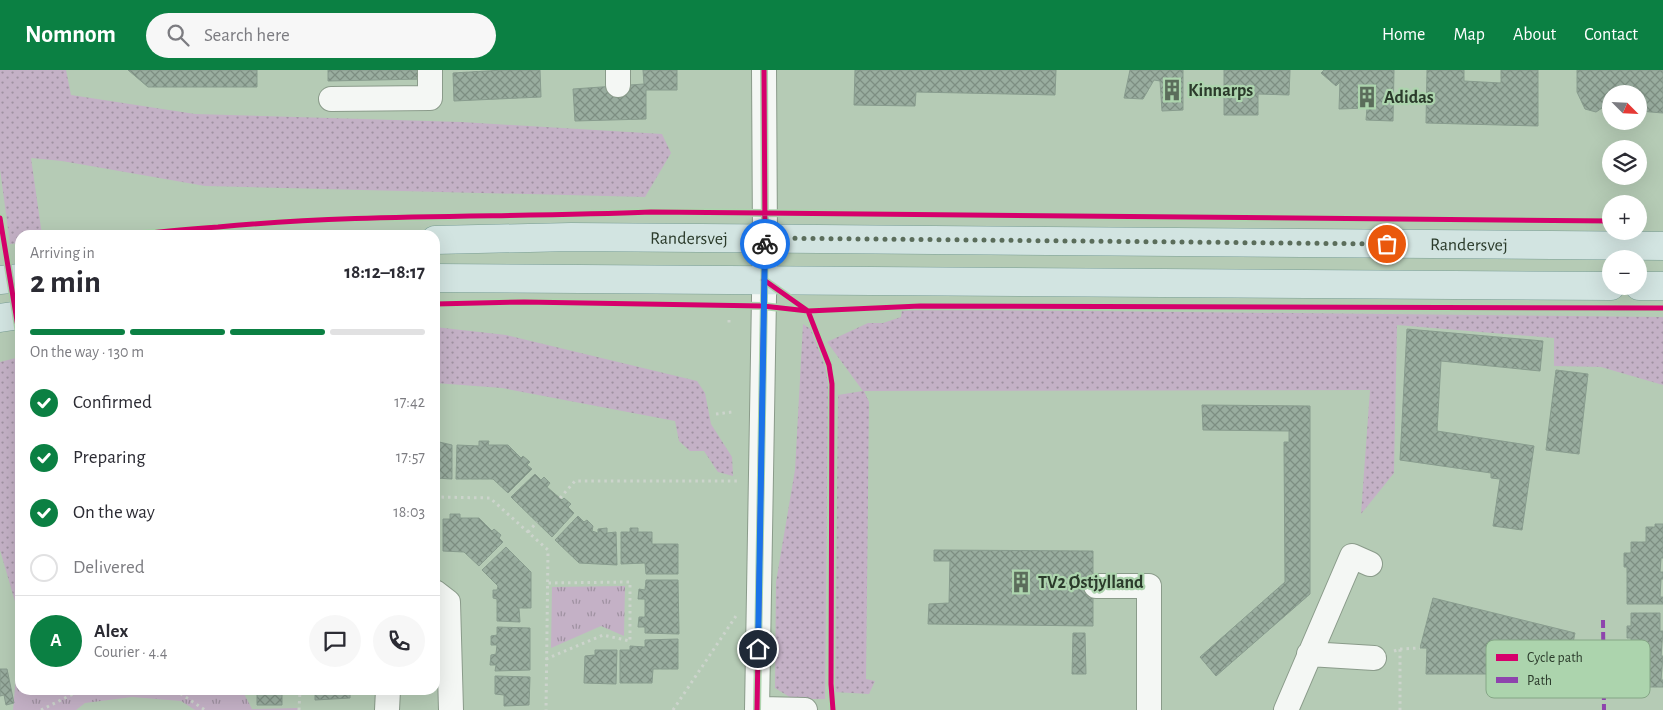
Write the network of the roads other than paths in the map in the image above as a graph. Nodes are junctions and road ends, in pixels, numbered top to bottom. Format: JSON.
{"nodes":[{"id":1,"x":430,"y":70,"type":"edge"},
{"id":2,"x":764,"y":70,"type":"edge"},
{"id":3,"x":332,"y":98,"type":"dead end"},
{"id":4,"x":765,"y":238,"type":"junction"},
{"id":5,"x":440,"y":240,"type":"edge"},
{"id":6,"x":1663,"y":246,"type":"edge"},
{"id":7,"x":15,"y":278,"type":"edge"},
{"id":8,"x":440,"y":278,"type":"edge"},
{"id":9,"x":0,"y":280,"type":"edge"},
{"id":10,"x":764,"y":280,"type":"junction"},
{"id":11,"x":1602,"y":286,"type":"edge"},
{"id":12,"x":1647,"y":286,"type":"edge"},
{"id":13,"x":1663,"y":286,"type":"edge"},
{"id":14,"x":15,"y":316,"type":"edge"},
{"id":15,"x":0,"y":318,"type":"edge"},
{"id":16,"x":1361,"y":560,"type":"dead end"},
{"id":17,"x":1096,"y":586,"type":"dead end"},
{"id":18,"x":440,"y":596,"type":"edge"},
{"id":19,"x":1309,"y":654,"type":"junction"},
{"id":20,"x":1374,"y":658,"type":"road end"},
{"id":21,"x":388,"y":695,"type":"edge"},
{"id":22,"x":387,"y":710,"type":"edge"},
{"id":23,"x":451,"y":710,"type":"edge"},
{"id":24,"x":757,"y":710,"type":"edge"},
{"id":25,"x":805,"y":710,"type":"edge"},
{"id":26,"x":1149,"y":710,"type":"edge"},
{"id":27,"x":1286,"y":710,"type":"edge"}],
"edges":[{"from":1,"to":3,"type":"street"},
{"from":2,"to":4,"type":"street"},
{"from":4,"to":5,"type":"main road","name":"Randersvej"},
{"from":4,"to":6,"type":"main road","name":"Randersvej"},
{"from":4,"to":10,"type":"street"},
{"from":7,"to":9,"type":"main road"},
{"from":8,"to":10,"type":"main road"},
{"from":10,"to":11,"type":"main road"},
{"from":10,"to":24,"type":"street"},
{"from":12,"to":13,"type":"main road"},
{"from":14,"to":15,"type":"main road"},
{"from":16,"to":19,"type":"street"},
{"from":17,"to":26,"type":"street"},
{"from":18,"to":23,"type":"street"},
{"from":19,"to":20,"type":"street"},
{"from":19,"to":27,"type":"street"},
{"from":21,"to":22,"type":"street"},
{"from":24,"to":25,"type":"street"}]}
